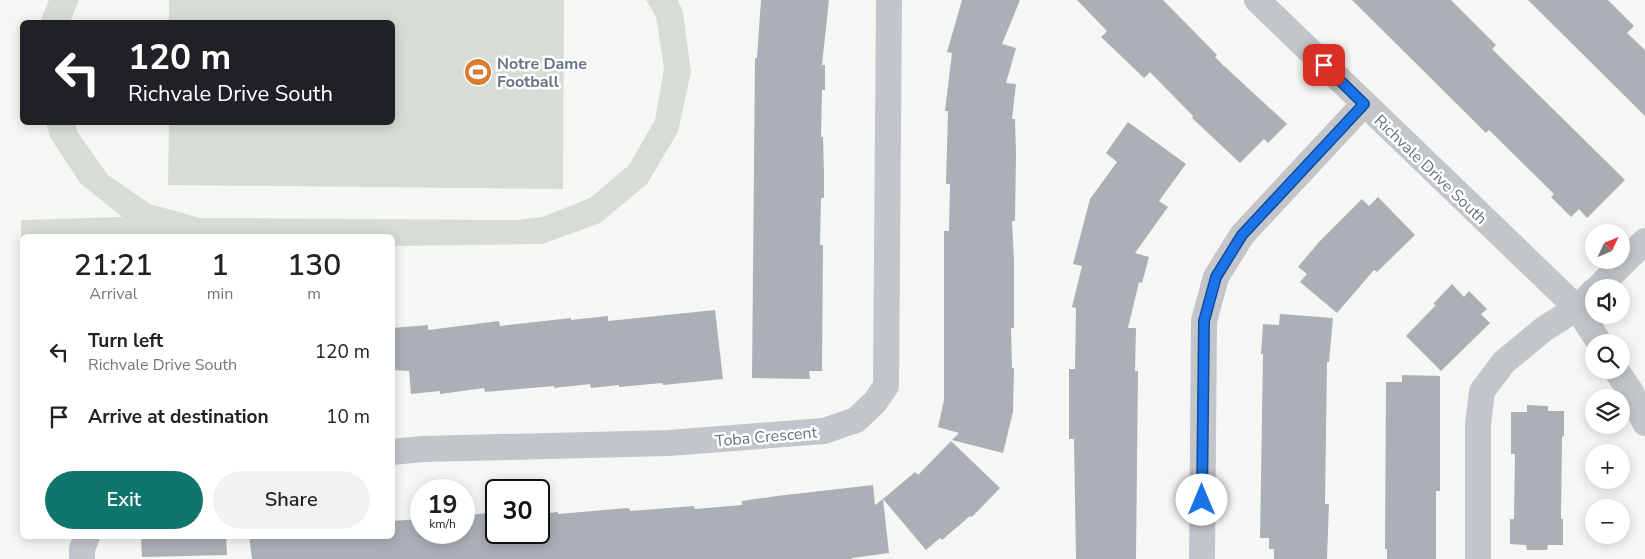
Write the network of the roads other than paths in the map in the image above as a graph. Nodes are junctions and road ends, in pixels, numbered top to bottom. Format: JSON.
{"nodes":[{"id":1,"x":889,"y":0,"type":"edge"},
{"id":2,"x":1257,"y":0,"type":"edge"},
{"id":3,"x":1364,"y":104,"type":"junction"},
{"id":4,"x":1645,"y":241,"type":"edge"},
{"id":5,"x":1607,"y":279,"type":"edge"},
{"id":6,"x":1585,"y":300,"type":"edge"},
{"id":7,"x":1622,"y":379,"type":"edge"},
{"id":8,"x":1645,"y":422,"type":"edge"},
{"id":9,"x":395,"y":452,"type":"edge"},
{"id":10,"x":86,"y":539,"type":"edge"},
{"id":11,"x":82,"y":559,"type":"edge"},
{"id":12,"x":1202,"y":559,"type":"edge"},
{"id":13,"x":1478,"y":559,"type":"edge"}],
"edges":[{"from":1,"to":9,"type":"street","name":"Toba Crescent"},
{"from":2,"to":3,"type":"street","name":"Richvale Drive South"},
{"from":3,"to":6,"type":"street","name":"Richvale Drive South"},
{"from":3,"to":12,"type":"street"},
{"from":4,"to":5,"type":"street"},
{"from":6,"to":13,"type":"street"},
{"from":7,"to":8,"type":"street"},
{"from":10,"to":11,"type":"street"}]}
